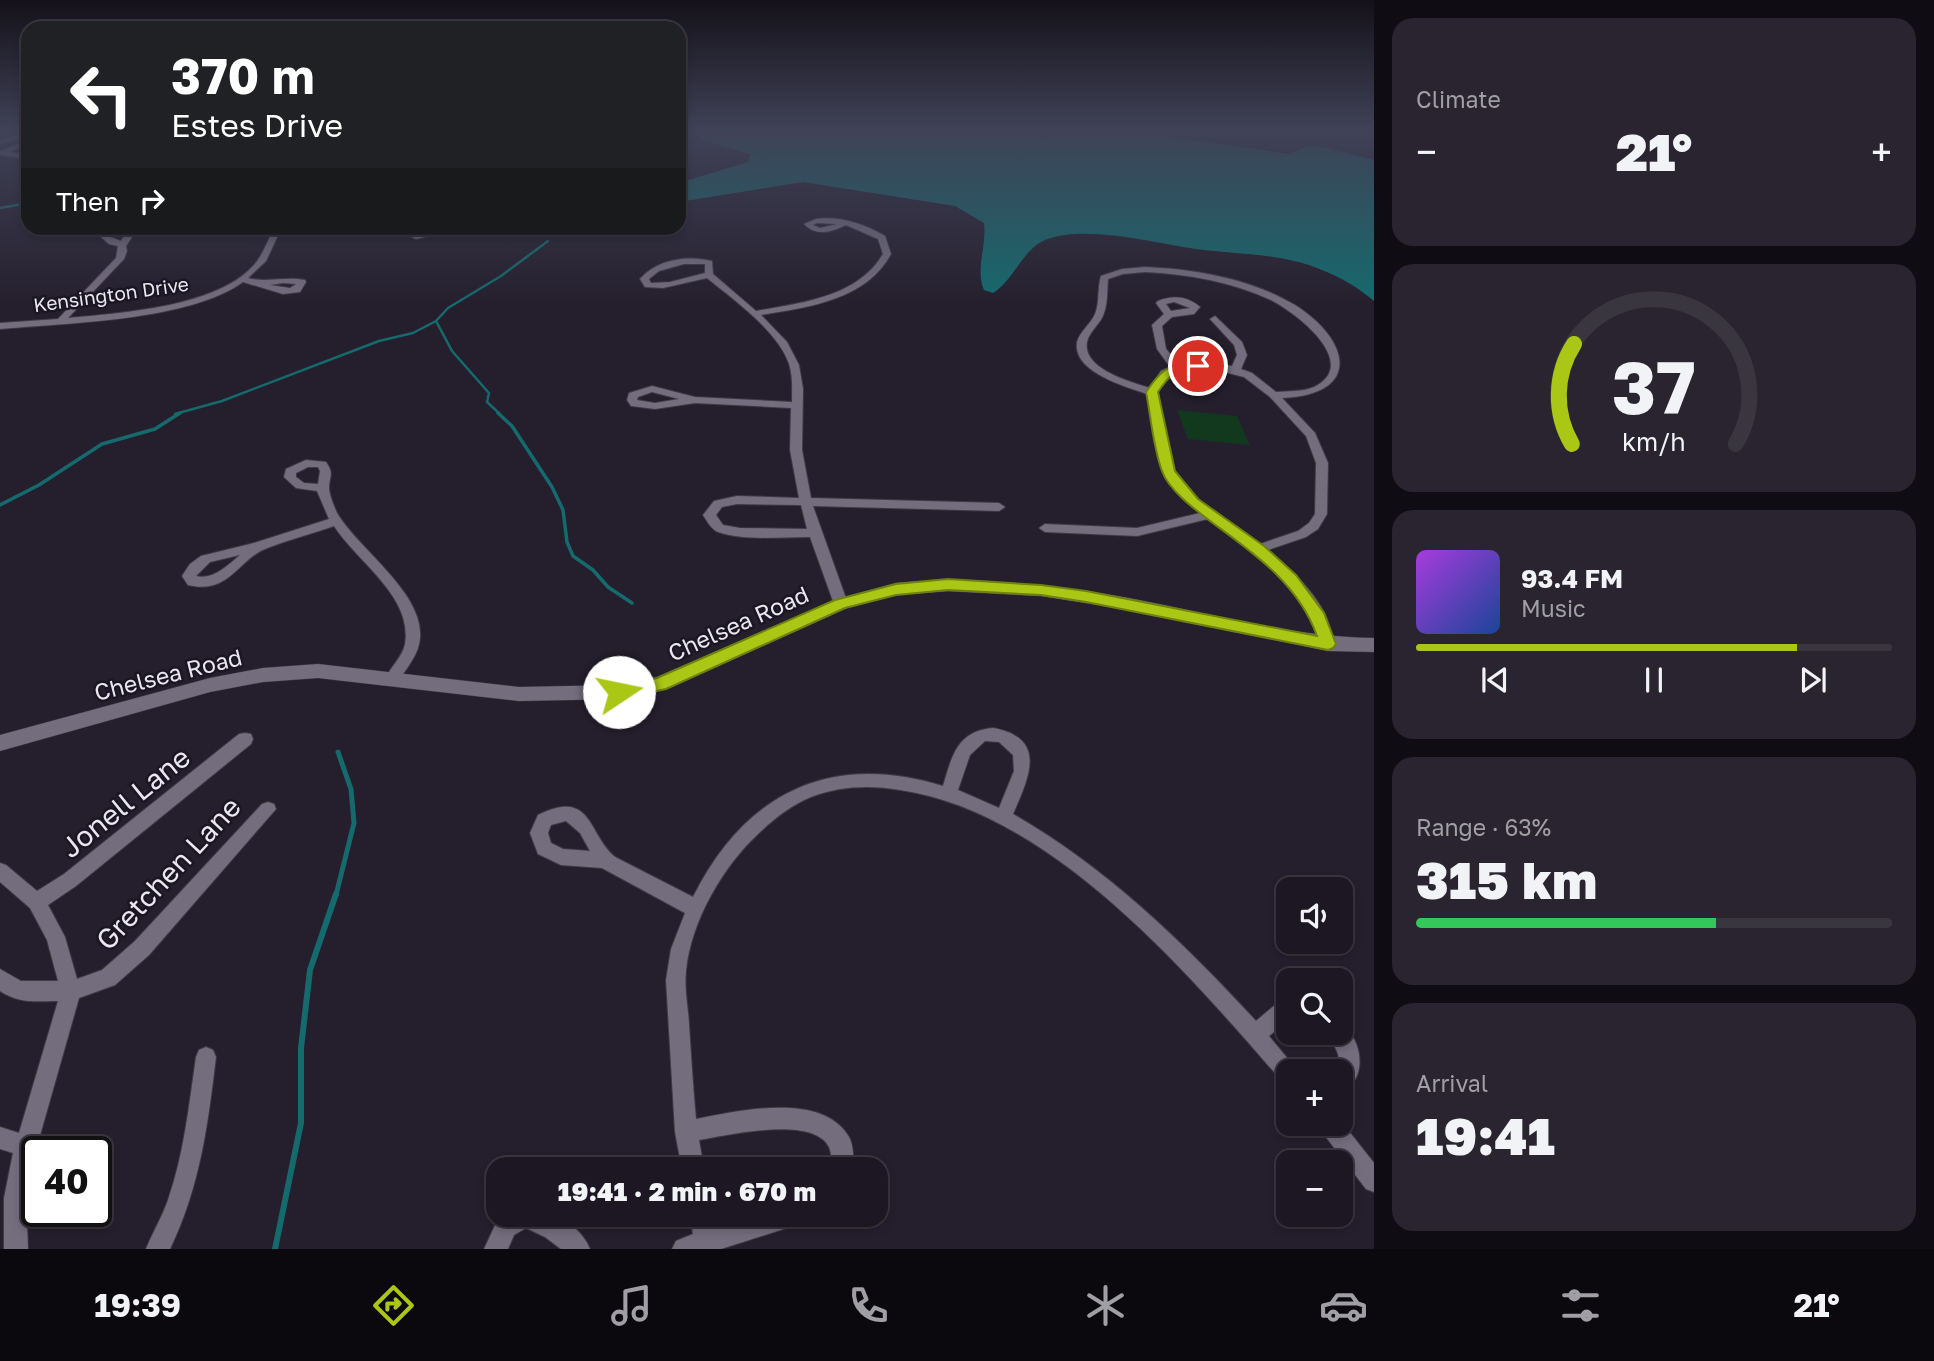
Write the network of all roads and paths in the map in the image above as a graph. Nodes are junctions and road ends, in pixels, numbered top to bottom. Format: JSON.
{"nodes":[{"id":1,"x":843,"y":224,"type":"dead end"},
{"id":2,"x":273,"y":235,"type":"edge"},
{"id":3,"x":123,"y":244,"type":"dead end"},
{"id":4,"x":709,"y":275,"type":"junction"},
{"id":5,"x":242,"y":279,"type":"junction"},
{"id":6,"x":265,"y":283,"type":"dead end"},
{"id":7,"x":753,"y":314,"type":"junction"},
{"id":8,"x":1169,"y":314,"type":"dead end"},
{"id":9,"x":62,"y":319,"type":"junction"},
{"id":10,"x":1215,"y":319,"type":"dead end"},
{"id":11,"x":0,"y":326,"type":"edge"},
{"id":12,"x":1177,"y":368,"type":"junction"},
{"id":13,"x":1235,"y":370,"type":"junction"},
{"id":14,"x":1152,"y":392,"type":"junction"},
{"id":15,"x":1274,"y":395,"type":"junction"},
{"id":16,"x":695,"y":400,"type":"junction"},
{"id":17,"x":796,"y":405,"type":"junction"},
{"id":18,"x":322,"y":488,"type":"dead end"},
{"id":19,"x":805,"y":502,"type":"junction"},
{"id":20,"x":999,"y":507,"type":"dead end"},
{"id":21,"x":1210,"y":515,"type":"junction"},
{"id":22,"x":334,"y":522,"type":"junction"},
{"id":23,"x":1045,"y":528,"type":"dead end"},
{"id":24,"x":812,"y":533,"type":"junction"},
{"id":25,"x":257,"y":547,"type":"dead end"},
{"id":26,"x":1258,"y":549,"type":"junction"},
{"id":27,"x":841,"y":604,"type":"junction"},
{"id":28,"x":1328,"y":644,"type":"junction"},
{"id":29,"x":1374,"y":645,"type":"edge"},
{"id":30,"x":393,"y":677,"type":"junction"},
{"id":31,"x":245,"y":740,"type":"dead end"},
{"id":32,"x":0,"y":743,"type":"edge"},
{"id":33,"x":949,"y":793,"type":"junction"},
{"id":34,"x":268,"y":809,"type":"dead end"},
{"id":35,"x":1003,"y":817,"type":"junction"},
{"id":36,"x":604,"y":860,"type":"dead end"},
{"id":37,"x":0,"y":871,"type":"edge"},
{"id":38,"x":36,"y":902,"type":"junction"},
{"id":39,"x":695,"y":908,"type":"junction"},
{"id":40,"x":0,"y":979,"type":"edge"},
{"id":41,"x":71,"y":991,"type":"junction"},
{"id":42,"x":1276,"y":1017,"type":"edge"},
{"id":43,"x":1255,"y":1035,"type":"junction"},
{"id":44,"x":206,"y":1057,"type":"dead end"},
{"id":45,"x":1276,"y":1059,"type":"edge"},
{"id":46,"x":686,"y":1132,"type":"junction"},
{"id":47,"x":29,"y":1136,"type":"edge"},
{"id":48,"x":1339,"y":1136,"type":"edge"},
{"id":49,"x":0,"y":1138,"type":"edge"},
{"id":50,"x":21,"y":1144,"type":"edge"},
{"id":51,"x":691,"y":1157,"type":"edge"},
{"id":52,"x":845,"y":1157,"type":"edge"},
{"id":53,"x":21,"y":1170,"type":"edge"},
{"id":54,"x":1374,"y":1181,"type":"edge"},
{"id":55,"x":701,"y":1227,"type":"edge"},
{"id":56,"x":755,"y":1227,"type":"edge"},
{"id":57,"x":700,"y":1246,"type":"edge"},
{"id":58,"x":16,"y":1249,"type":"edge"},
{"id":59,"x":158,"y":1249,"type":"edge"},
{"id":60,"x":496,"y":1249,"type":"edge"},
{"id":61,"x":579,"y":1249,"type":"edge"}],
"edges":[{"from":1,"to":7,"type":"street"},
{"from":2,"to":5,"type":"street","name":"Kensington Drive"},
{"from":3,"to":9,"type":"street"},
{"from":4,"to":4,"type":"street"},
{"from":4,"to":7,"type":"street"},
{"from":5,"to":6,"type":"street"},
{"from":5,"to":9,"type":"street","name":"Kensington Drive"},
{"from":7,"to":17,"type":"street"},
{"from":8,"to":12,"type":"street"},
{"from":9,"to":11,"type":"street","name":"Kensington Drive"},
{"from":10,"to":13,"type":"street"},
{"from":12,"to":13,"type":"street"},
{"from":12,"to":14,"type":"street"},
{"from":13,"to":15,"type":"street"},
{"from":14,"to":15,"type":"street"},
{"from":14,"to":21,"type":"street"},
{"from":15,"to":26,"type":"street"},
{"from":16,"to":16,"type":"street"},
{"from":16,"to":17,"type":"street"},
{"from":17,"to":19,"type":"street"},
{"from":18,"to":22,"type":"street"},
{"from":19,"to":20,"type":"street"},
{"from":19,"to":24,"type":"street"},
{"from":19,"to":24,"type":"street"},
{"from":21,"to":23,"type":"street"},
{"from":21,"to":26,"type":"street"},
{"from":22,"to":25,"type":"street"},
{"from":22,"to":30,"type":"street"},
{"from":24,"to":27,"type":"street"},
{"from":26,"to":28,"type":"street"},
{"from":27,"to":28,"type":"street","name":"Chelsea Road"},
{"from":27,"to":30,"type":"street","name":"Chelsea Road"},
{"from":28,"to":29,"type":"street","name":"Chelsea Road"},
{"from":30,"to":32,"type":"street","name":"Chelsea Road"},
{"from":31,"to":38,"type":"street","name":"Jonell Lane"},
{"from":33,"to":35,"type":"street"},
{"from":33,"to":35,"type":"street"},
{"from":33,"to":39,"type":"street"},
{"from":34,"to":41,"type":"street","name":"Gretchen Lane"},
{"from":35,"to":43,"type":"street"},
{"from":36,"to":39,"type":"street"},
{"from":37,"to":38,"type":"street"},
{"from":38,"to":41,"type":"street"},
{"from":39,"to":46,"type":"street"},
{"from":40,"to":41,"type":"street","name":"Gretchen Lane"},
{"from":41,"to":47,"type":"street"},
{"from":42,"to":43,"type":"street"},
{"from":43,"to":45,"type":"street"},
{"from":44,"to":59,"type":"street"},
{"from":46,"to":51,"type":"street"},
{"from":46,"to":52,"type":"street"},
{"from":48,"to":54,"type":"street"},
{"from":49,"to":50,"type":"street"},
{"from":53,"to":58,"type":"street"},
{"from":55,"to":57,"type":"street"},
{"from":56,"to":57,"type":"street"},
{"from":60,"to":61,"type":"street"}]}
